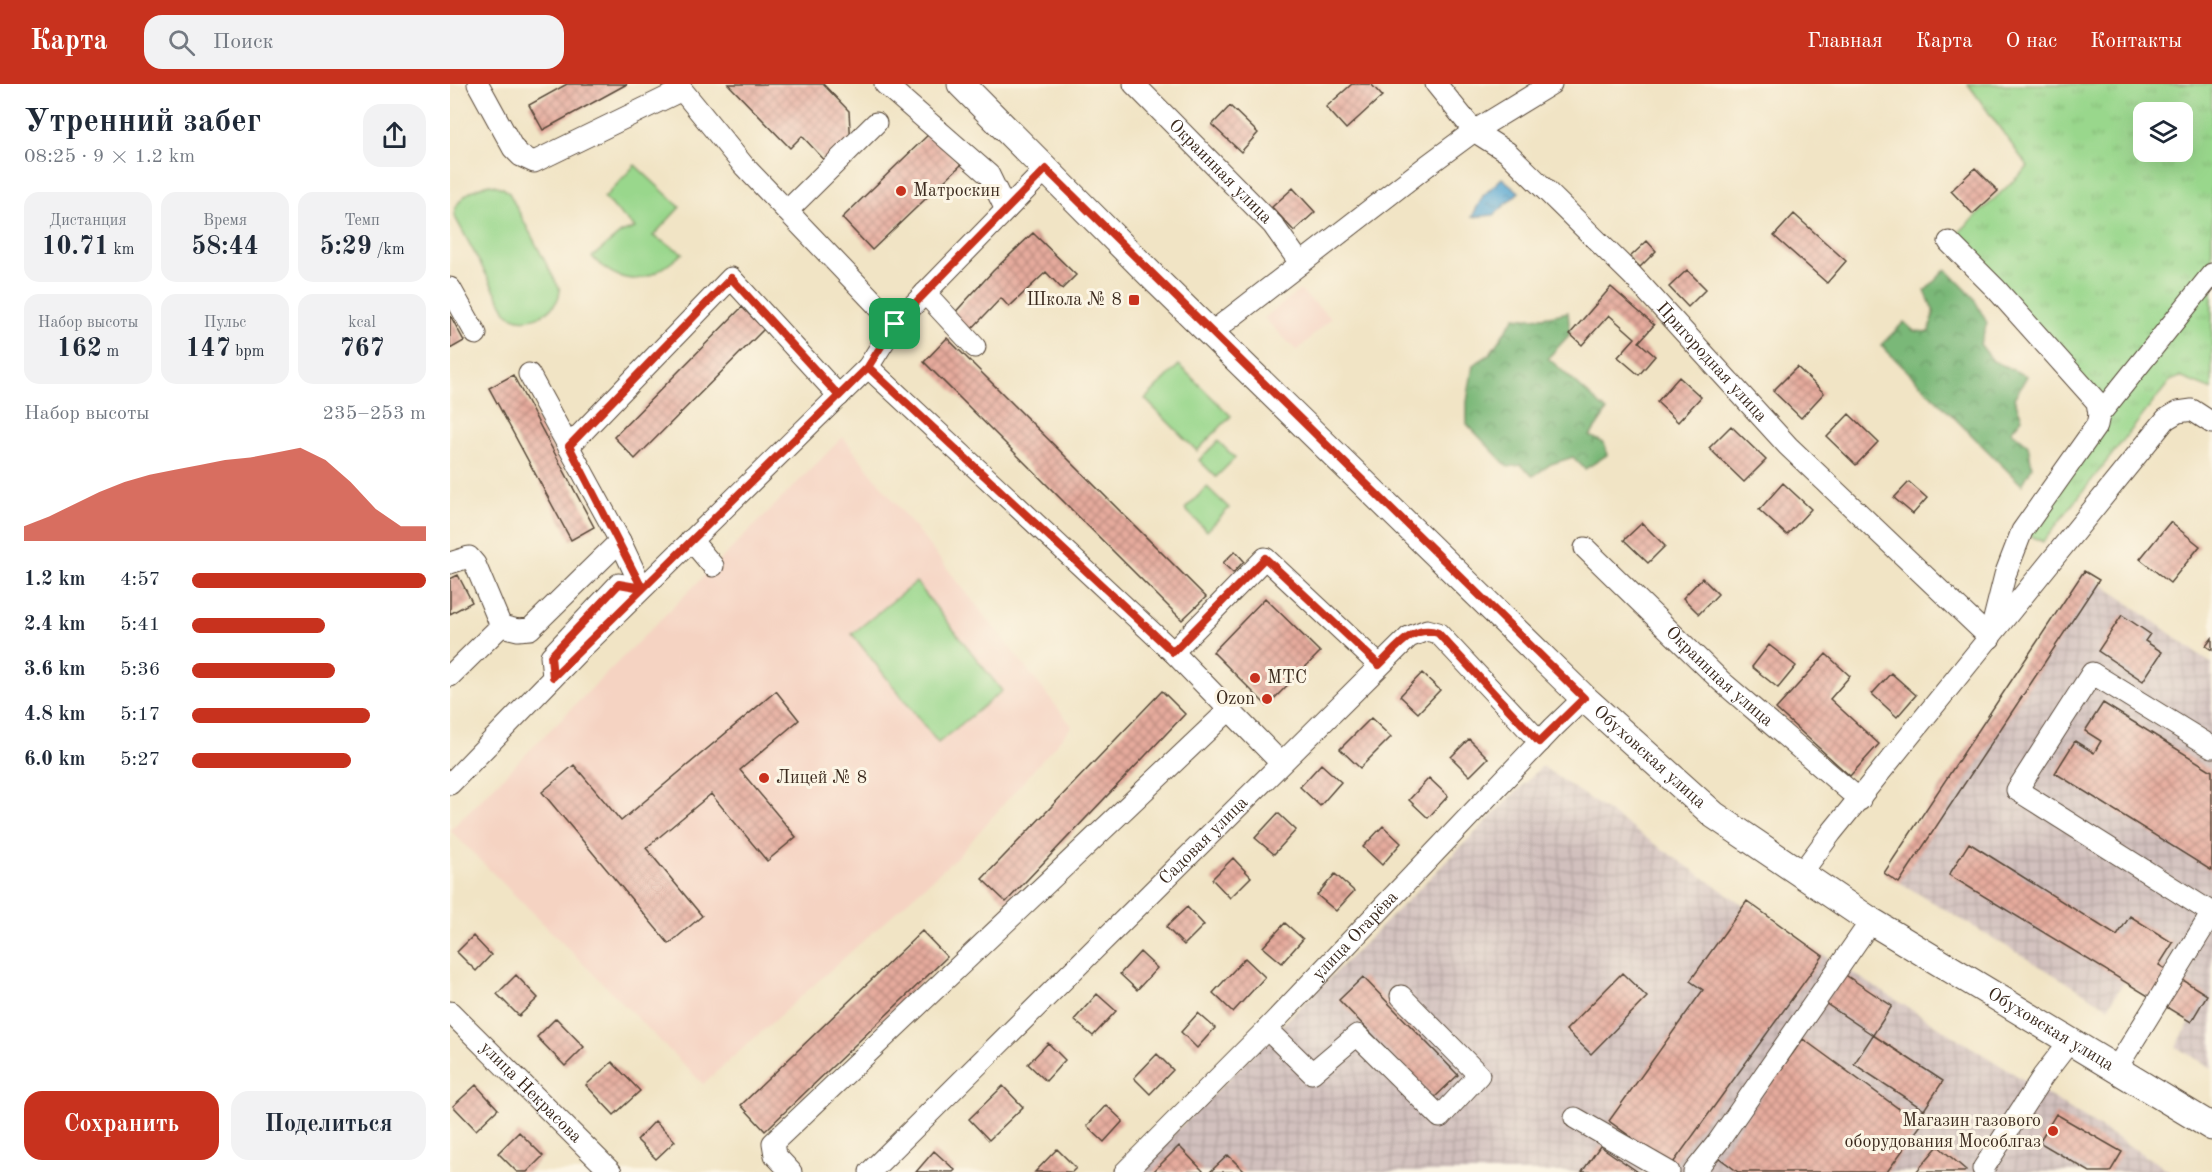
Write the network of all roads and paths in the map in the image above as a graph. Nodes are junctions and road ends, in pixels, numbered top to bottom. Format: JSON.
{"nodes":[{"id":1,"x":478,"y":84,"type":"edge"},
{"id":2,"x":885,"y":84,"type":"edge"},
{"id":3,"x":962,"y":84,"type":"edge"},
{"id":4,"x":1134,"y":84,"type":"edge"},
{"id":5,"x":1436,"y":84,"type":"edge"},
{"id":6,"x":1551,"y":84,"type":"edge"},
{"id":7,"x":876,"y":123,"type":"dead end"},
{"id":8,"x":1474,"y":131,"type":"junction"},
{"id":9,"x":1046,"y":169,"type":"junction"},
{"id":10,"x":1006,"y":210,"type":"junction"},
{"id":11,"x":787,"y":212,"type":"junction"},
{"id":12,"x":1949,"y":242,"type":"dead end"},
{"id":13,"x":1300,"y":263,"type":"junction"},
{"id":14,"x":2212,"y":274,"type":"edge"},
{"id":15,"x":450,"y":288,"type":"edge"},
{"id":16,"x":925,"y":293,"type":"junction"},
{"id":17,"x":895,"y":324,"type":"junction"},
{"id":18,"x":1211,"y":333,"type":"junction"},
{"id":19,"x":476,"y":334,"type":"dead end"},
{"id":20,"x":975,"y":347,"type":"dead end"},
{"id":21,"x":868,"y":367,"type":"junction"},
{"id":22,"x":529,"y":374,"type":"dead end"},
{"id":23,"x":839,"y":396,"type":"junction"},
{"id":24,"x":2099,"y":415,"type":"junction"},
{"id":25,"x":2212,"y":423,"type":"edge"},
{"id":26,"x":569,"y":446,"type":"junction"},
{"id":27,"x":691,"y":540,"type":"junction"},
{"id":28,"x":620,"y":541,"type":"junction"},
{"id":29,"x":1585,"y":548,"type":"dead end"},
{"id":30,"x":450,"y":563,"type":"edge"},
{"id":31,"x":713,"y":566,"type":"dead end"},
{"id":32,"x":642,"y":588,"type":"junction"},
{"id":33,"x":501,"y":626,"type":"junction"},
{"id":34,"x":1990,"y":638,"type":"junction"},
{"id":35,"x":1173,"y":652,"type":"junction"},
{"id":36,"x":1379,"y":665,"type":"junction"},
{"id":37,"x":450,"y":676,"type":"edge"},
{"id":38,"x":1584,"y":698,"type":"junction"},
{"id":39,"x":1229,"y":710,"type":"junction"},
{"id":40,"x":1539,"y":742,"type":"junction"},
{"id":41,"x":2212,"y":747,"type":"edge"},
{"id":42,"x":1281,"y":763,"type":"junction"},
{"id":43,"x":450,"y":784,"type":"edge"},
{"id":44,"x":1860,"y":800,"type":"junction"},
{"id":45,"x":1800,"y":875,"type":"junction"},
{"id":46,"x":2212,"y":913,"type":"edge"},
{"id":47,"x":1871,"y":921,"type":"junction"},
{"id":48,"x":1401,"y":996,"type":"dead end"},
{"id":49,"x":450,"y":1012,"type":"edge"},
{"id":50,"x":1267,"y":1029,"type":"junction"},
{"id":51,"x":2070,"y":1041,"type":"junction"},
{"id":52,"x":2116,"y":1069,"type":"junction"},
{"id":53,"x":1575,"y":1118,"type":"dead end"},
{"id":54,"x":2212,"y":1127,"type":"edge"},
{"id":55,"x":1983,"y":1169,"type":"dead end"},
{"id":56,"x":611,"y":1172,"type":"edge"},
{"id":57,"x":791,"y":1172,"type":"edge"},
{"id":58,"x":870,"y":1172,"type":"edge"},
{"id":59,"x":1125,"y":1172,"type":"edge"},
{"id":60,"x":1669,"y":1172,"type":"edge"},
{"id":61,"x":1694,"y":1172,"type":"edge"}],
"edges":[{"from":1,"to":11,"type":"street"},
{"from":2,"to":10,"type":"street"},
{"from":3,"to":9,"type":"main road","name":"Обуховская улица"},
{"from":4,"to":13,"type":"street","name":"Окраинная улица"},
{"from":5,"to":8,"type":"street","name":"Пригородная улица"},
{"from":6,"to":8,"type":"street"},
{"from":7,"to":11,"type":"street"},
{"from":8,"to":13,"type":"street"},
{"from":8,"to":34,"type":"street","name":"Пригородная улица"},
{"from":9,"to":10,"type":"street"},
{"from":9,"to":18,"type":"main road","name":"Обуховская улица"},
{"from":10,"to":16,"type":"street"},
{"from":11,"to":17,"type":"street"},
{"from":12,"to":24,"type":"street"},
{"from":13,"to":18,"type":"street"},
{"from":14,"to":24,"type":"street"},
{"from":15,"to":19,"type":"street"},
{"from":16,"to":17,"type":"street"},
{"from":16,"to":20,"type":"street"},
{"from":17,"to":21,"type":"street"},
{"from":18,"to":38,"type":"main road","name":"Обуховская улица"},
{"from":21,"to":23,"type":"street"},
{"from":21,"to":35,"type":"street"},
{"from":22,"to":26,"type":"street"},
{"from":23,"to":26,"type":"street"},
{"from":23,"to":27,"type":"street"},
{"from":24,"to":34,"type":"street"},
{"from":25,"to":34,"type":"street"},
{"from":26,"to":28,"type":"street"},
{"from":27,"to":31,"type":"street"},
{"from":27,"to":32,"type":"street"},
{"from":28,"to":32,"type":"street"},
{"from":28,"to":33,"type":"street"},
{"from":29,"to":44,"type":"street","name":"Окраинная улица"},
{"from":30,"to":33,"type":"street"},
{"from":32,"to":43,"type":"street"},
{"from":33,"to":37,"type":"street"},
{"from":34,"to":44,"type":"street"},
{"from":35,"to":36,"type":"street"},
{"from":35,"to":39,"type":"street"},
{"from":36,"to":40,"type":"street","name":"Садовая улица"},
{"from":36,"to":42,"type":"street","name":"Садовая улица"},
{"from":38,"to":40,"type":"street","name":"улица Огарёва"},
{"from":38,"to":45,"type":"main road","name":"Обуховская улица"},
{"from":39,"to":42,"type":"street"},
{"from":39,"to":57,"type":"street"},
{"from":40,"to":50,"type":"street","name":"улица Огарёва"},
{"from":41,"to":46,"type":"street"},
{"from":42,"to":58,"type":"street","name":"Садовая улица"},
{"from":44,"to":45,"type":"street"},
{"from":45,"to":47,"type":"main road","name":"Обуховская улица"},
{"from":46,"to":52,"type":"street"},
{"from":47,"to":51,"type":"main road","name":"Обуховская улица"},
{"from":47,"to":61,"type":"street"},
{"from":48,"to":50,"type":"street"},
{"from":49,"to":56,"type":"street","name":"улица Некрасова"},
{"from":50,"to":59,"type":"street","name":"улица Огарёва"},
{"from":51,"to":52,"type":"main road","name":"Обуховская улица"},
{"from":51,"to":55,"type":"street"},
{"from":52,"to":54,"type":"main road","name":"Обуховская улица"},
{"from":53,"to":60,"type":"street"}]}
